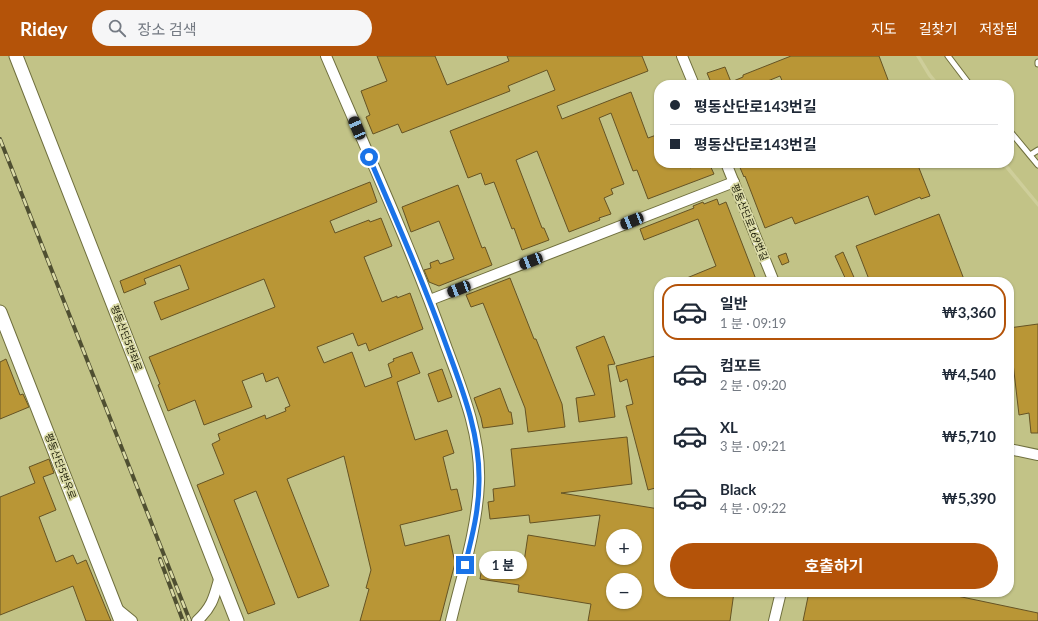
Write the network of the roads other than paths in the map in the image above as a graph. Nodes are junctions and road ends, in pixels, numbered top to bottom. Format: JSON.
{"nodes":[{"id":1,"x":326,"y":56,"type":"edge"},
{"id":2,"x":682,"y":56,"type":"edge"},
{"id":3,"x":948,"y":56,"type":"edge"},
{"id":4,"x":16,"y":57,"type":"edge"},
{"id":5,"x":692,"y":80,"type":"edge"},
{"id":6,"x":966,"y":80,"type":"edge"},
{"id":7,"x":1014,"y":136,"type":"edge"},
{"id":8,"x":1038,"y":150,"type":"edge"},
{"id":9,"x":1030,"y":155,"type":"junction"},
{"id":10,"x":1038,"y":165,"type":"edge"},
{"id":11,"x":728,"y":168,"type":"edge"},
{"id":12,"x":734,"y":182,"type":"junction"},
{"id":13,"x":772,"y":277,"type":"edge"},
{"id":14,"x":430,"y":300,"type":"junction"},
{"id":15,"x":0,"y":312,"type":"edge"},
{"id":16,"x":1014,"y":450,"type":"edge"},
{"id":17,"x":1038,"y":455,"type":"edge"},
{"id":18,"x":220,"y":576,"type":"junction"},
{"id":19,"x":780,"y":597,"type":"edge"},
{"id":20,"x":116,"y":608,"type":"junction"},
{"id":21,"x":120,"y":621,"type":"edge"},
{"id":22,"x":132,"y":621,"type":"edge"},
{"id":23,"x":197,"y":621,"type":"edge"},
{"id":24,"x":237,"y":621,"type":"edge"},
{"id":25,"x":451,"y":621,"type":"edge"},
{"id":26,"x":774,"y":621,"type":"edge"}],
"edges":[{"from":1,"to":14,"type":"street"},
{"from":2,"to":5,"type":"street"},
{"from":3,"to":6,"type":"lane"},
{"from":4,"to":18,"type":"street","name":"평동산단5번좌로"},
{"from":7,"to":9,"type":"lane"},
{"from":8,"to":9,"type":"lane"},
{"from":9,"to":10,"type":"lane"},
{"from":11,"to":12,"type":"street","name":"평동산단로169번길"},
{"from":12,"to":13,"type":"street","name":"평동산단로169번길"},
{"from":12,"to":14,"type":"street"},
{"from":14,"to":25,"type":"street"},
{"from":15,"to":20,"type":"street","name":"평동산단5번우로"},
{"from":16,"to":17,"type":"street"},
{"from":18,"to":23,"type":"street"},
{"from":18,"to":24,"type":"street","name":"평동산단5번좌로"},
{"from":19,"to":26,"type":"street"},
{"from":20,"to":21,"type":"street","name":"평동산단5번우로"},
{"from":20,"to":22,"type":"street"}]}
